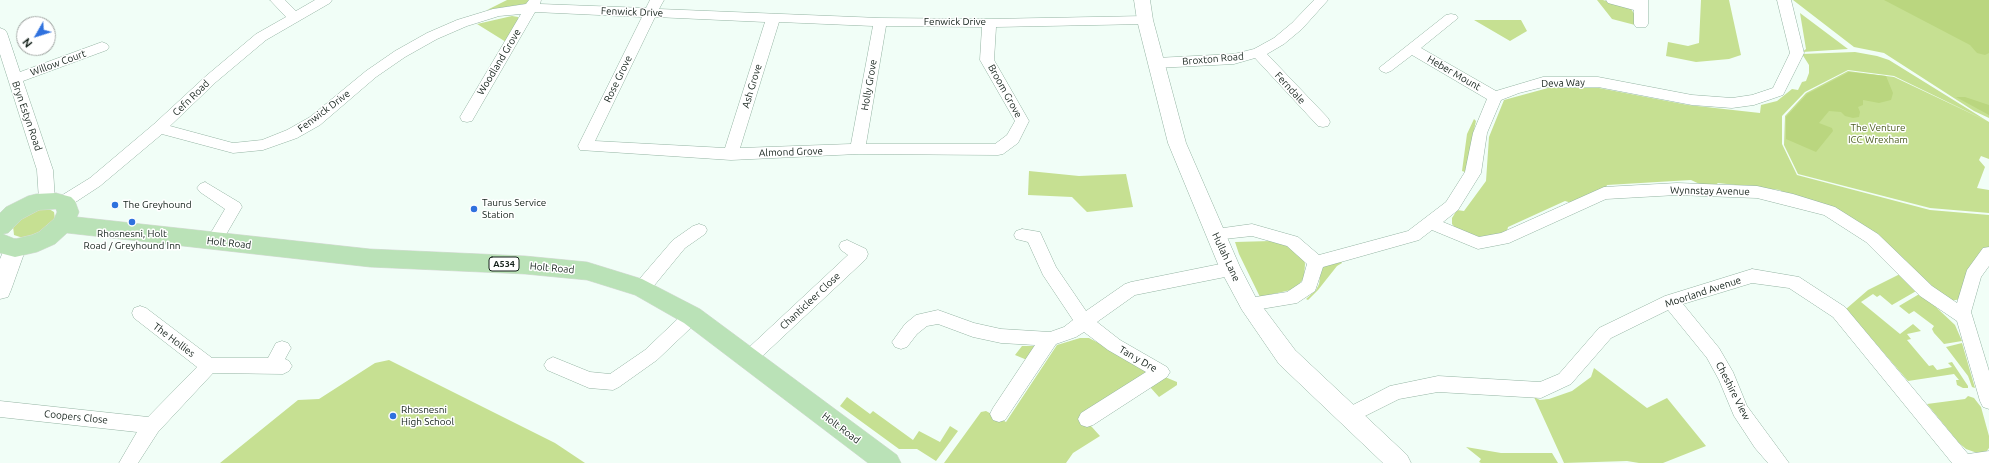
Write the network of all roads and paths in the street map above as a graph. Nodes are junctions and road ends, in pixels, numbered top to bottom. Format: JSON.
{"nodes":[{"id":1,"x":277,"y":0,"type":"edge"},
{"id":2,"x":325,"y":0,"type":"edge"},
{"id":3,"x":1142,"y":0,"type":"edge"},
{"id":4,"x":1321,"y":0,"type":"edge"},
{"id":5,"x":1614,"y":0,"type":"edge"},
{"id":6,"x":1784,"y":0,"type":"edge"},
{"id":7,"x":533,"y":4,"type":"edge"},
{"id":8,"x":1641,"y":4,"type":"edge"},
{"id":9,"x":653,"y":6,"type":"edge"},
{"id":10,"x":294,"y":17,"type":"junction"},
{"id":11,"x":1451,"y":18,"type":"dead end"},
{"id":12,"x":773,"y":19,"type":"junction"},
{"id":13,"x":1145,"y":20,"type":"junction"},
{"id":14,"x":880,"y":22,"type":"junction"},
{"id":15,"x":989,"y":23,"type":"junction"},
{"id":16,"x":1642,"y":24,"type":"dead end"},
{"id":17,"x":0,"y":33,"type":"edge"},
{"id":18,"x":102,"y":47,"type":"dead end"},
{"id":19,"x":1413,"y":49,"type":"junction"},
{"id":20,"x":1258,"y":53,"type":"junction"},
{"id":21,"x":1156,"y":63,"type":"junction"},
{"id":22,"x":1386,"y":68,"type":"dead end"},
{"id":23,"x":14,"y":79,"type":"junction"},
{"id":24,"x":1495,"y":97,"type":"junction"},
{"id":25,"x":466,"y":118,"type":"dead end"},
{"id":26,"x":1323,"y":122,"type":"dead end"},
{"id":27,"x":159,"y":128,"type":"junction"},
{"id":28,"x":585,"y":146,"type":"joint"},
{"id":29,"x":858,"y":149,"type":"junction"},
{"id":30,"x":998,"y":150,"type":"joint"},
{"id":31,"x":731,"y":154,"type":"junction"},
{"id":32,"x":205,"y":188,"type":"dead end"},
{"id":33,"x":57,"y":209,"type":"junction"},
{"id":34,"x":2,"y":222,"type":"edge"},
{"id":35,"x":1430,"y":223,"type":"junction"},
{"id":36,"x":699,"y":230,"type":"dead end"},
{"id":37,"x":1033,"y":234,"type":"dead end"},
{"id":38,"x":1215,"y":234,"type":"junction"},
{"id":39,"x":214,"y":241,"type":"junction"},
{"id":40,"x":8,"y":245,"type":"edge"},
{"id":41,"x":847,"y":246,"type":"dead end"},
{"id":42,"x":1989,"y":253,"type":"edge"},
{"id":43,"x":1316,"y":262,"type":"junction"},
{"id":44,"x":1230,"y":269,"type":"junction"},
{"id":45,"x":642,"y":288,"type":"junction"},
{"id":46,"x":0,"y":290,"type":"edge"},
{"id":47,"x":1671,"y":301,"type":"junction"},
{"id":48,"x":1249,"y":304,"type":"junction"},
{"id":49,"x":140,"y":313,"type":"dead end"},
{"id":50,"x":692,"y":316,"type":"junction"},
{"id":51,"x":1964,"y":317,"type":"junction"},
{"id":52,"x":1084,"y":322,"type":"junction"},
{"id":53,"x":1050,"y":339,"type":"junction"},
{"id":54,"x":901,"y":342,"type":"dead end"},
{"id":55,"x":282,"y":348,"type":"dead end"},
{"id":56,"x":749,"y":358,"type":"junction"},
{"id":57,"x":209,"y":366,"type":"junction"},
{"id":58,"x":553,"y":366,"type":"dead end"},
{"id":59,"x":1989,"y":401,"type":"edge"},
{"id":60,"x":0,"y":409,"type":"edge"},
{"id":61,"x":999,"y":414,"type":"dead end"},
{"id":62,"x":1349,"y":416,"type":"junction"},
{"id":63,"x":1088,"y":419,"type":"dead end"},
{"id":64,"x":152,"y":426,"type":"junction"},
{"id":65,"x":1989,"y":460,"type":"edge"},
{"id":66,"x":128,"y":463,"type":"edge"},
{"id":67,"x":888,"y":463,"type":"edge"},
{"id":68,"x":1399,"y":463,"type":"edge"},
{"id":69,"x":1780,"y":463,"type":"edge"},
{"id":70,"x":1964,"y":463,"type":"edge"},
{"id":71,"x":1968,"y":463,"type":"edge"}],
"edges":[{"from":1,"to":10,"type":"street"},
{"from":2,"to":10,"type":"street","name":"Cefn Road"},
{"from":3,"to":13,"type":"street","name":"Hullah Lane"},
{"from":4,"to":20,"type":"street","name":"Broxton Road"},
{"from":5,"to":8,"type":"street"},
{"from":6,"to":24,"type":"street","name":"Deva Way"},
{"from":7,"to":9,"type":"street","name":"Fenwick Drive"},
{"from":7,"to":25,"type":"street","name":"Woodland Grove"},
{"from":7,"to":27,"type":"street","name":"Fenwick Drive"},
{"from":8,"to":16,"type":"street"},
{"from":9,"to":12,"type":"street","name":"Fenwick Drive"},
{"from":9,"to":28,"type":"street","name":"Rose Grove"},
{"from":10,"to":27,"type":"street","name":"Cefn Road"},
{"from":11,"to":19,"type":"street","name":"Heber Mount"},
{"from":12,"to":14,"type":"street","name":"Fenwick Drive"},
{"from":12,"to":31,"type":"street","name":"Ash Grove"},
{"from":13,"to":15,"type":"street","name":"Fenwick Drive"},
{"from":13,"to":21,"type":"street","name":"Hullah Lane"},
{"from":14,"to":15,"type":"street","name":"Fenwick Drive"},
{"from":14,"to":29,"type":"street","name":"Holly Grove"},
{"from":15,"to":30,"type":"street","name":"Broom Grove"},
{"from":17,"to":23,"type":"street","name":"Bryn Estyn Road"},
{"from":18,"to":23,"type":"street","name":"Willow Court"},
{"from":19,"to":22,"type":"street","name":"Heber Mount"},
{"from":19,"to":24,"type":"street","name":"Heber Mount"},
{"from":20,"to":21,"type":"street","name":"Broxton Road"},
{"from":20,"to":26,"type":"street","name":"Ferndale"},
{"from":21,"to":38,"type":"street","name":"Hullah Lane"},
{"from":23,"to":33,"type":"street","name":"Bryn Estyn Road"},
{"from":24,"to":35,"type":"street"},
{"from":27,"to":33,"type":"street","name":"Cefn Road"},
{"from":28,"to":31,"type":"street","name":"Almond Grove"},
{"from":29,"to":30,"type":"street","name":"Almond Grove"},
{"from":29,"to":31,"type":"street","name":"Almond Grove"},
{"from":32,"to":39,"type":"street"},
{"from":33,"to":34,"type":"main road"},
{"from":33,"to":39,"type":"main road","name":"Holt Road","number":"A534"},
{"from":33,"to":40,"type":"main road"},
{"from":35,"to":43,"type":"street"},
{"from":35,"to":51,"type":"street","name":"Wynnstay Avenue"},
{"from":36,"to":45,"type":"street"},
{"from":37,"to":52,"type":"street","name":"Tan y Dre"},
{"from":38,"to":43,"type":"street"},
{"from":38,"to":44,"type":"street","name":"Hullah Lane"},
{"from":39,"to":45,"type":"main road","name":"Holt Road","number":"A534"},
{"from":40,"to":46,"type":"main road"},
{"from":41,"to":56,"type":"street","name":"Chanticleer Close"},
{"from":42,"to":51,"type":"street"},
{"from":43,"to":48,"type":"street"},
{"from":44,"to":48,"type":"street","name":"Hullah Lane"},
{"from":44,"to":52,"type":"street"},
{"from":45,"to":50,"type":"main road","name":"Holt Road","number":"A534"},
{"from":47,"to":62,"type":"street","name":"Moorland Avenue"},
{"from":47,"to":69,"type":"street","name":"Cheshire View"},
{"from":47,"to":70,"type":"street","name":"Moorland Avenue"},
{"from":48,"to":62,"type":"street","name":"Hullah Lane"},
{"from":49,"to":57,"type":"street","name":"The Hollies"},
{"from":50,"to":56,"type":"main road","name":"Holt Road","number":"A534"},
{"from":50,"to":58,"type":"street"},
{"from":51,"to":59,"type":"street"},
{"from":52,"to":53,"type":"street"},
{"from":52,"to":63,"type":"street","name":"Tan y Dre"},
{"from":53,"to":54,"type":"street"},
{"from":53,"to":61,"type":"street"},
{"from":55,"to":57,"type":"street"},
{"from":56,"to":67,"type":"main road","name":"Holt Road","number":"A534"},
{"from":57,"to":64,"type":"street"},
{"from":60,"to":64,"type":"street","name":"Coopers Close"},
{"from":62,"to":68,"type":"street","name":"Hullah Lane"},
{"from":64,"to":66,"type":"street"},
{"from":65,"to":71,"type":"street"}]}
